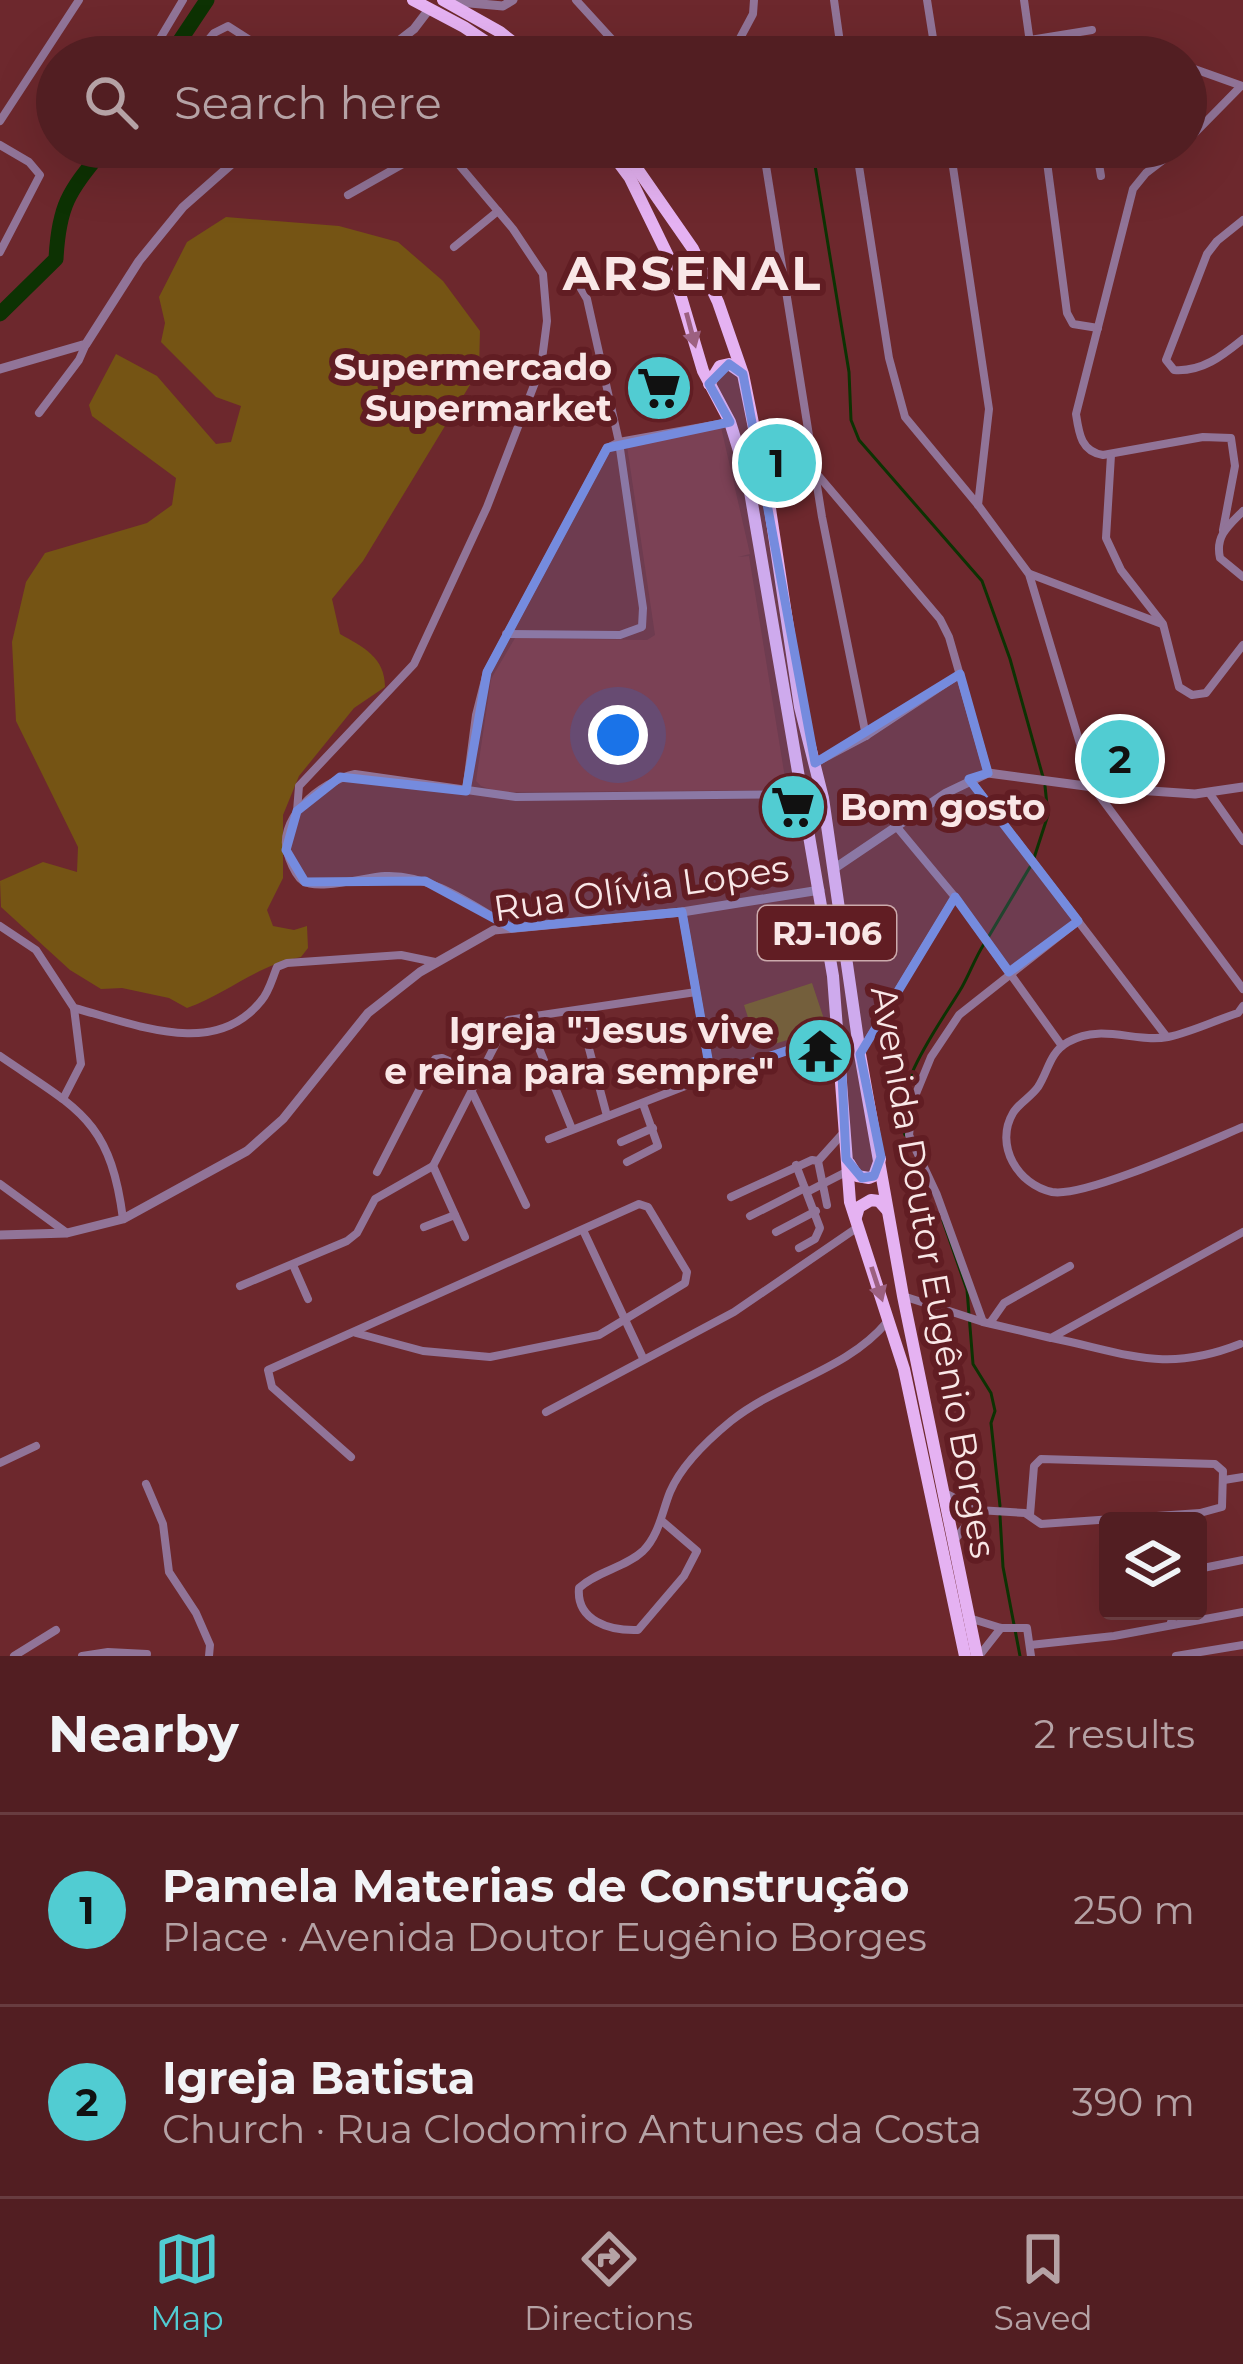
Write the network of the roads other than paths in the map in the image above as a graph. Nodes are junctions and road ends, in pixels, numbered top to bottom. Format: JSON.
{"nodes":[{"id":1,"x":79,"y":0,"type":"edge"},
{"id":2,"x":183,"y":0,"type":"edge"},
{"id":3,"x":413,"y":0,"type":"edge"},
{"id":4,"x":576,"y":0,"type":"edge"},
{"id":5,"x":754,"y":0,"type":"edge"},
{"id":6,"x":834,"y":0,"type":"edge"},
{"id":7,"x":926,"y":0,"type":"edge"},
{"id":8,"x":1024,"y":0,"type":"edge"},
{"id":9,"x":440,"y":3,"type":"edge"},
{"id":10,"x":508,"y":3,"type":"edge"},
{"id":11,"x":1092,"y":30,"type":"dead end"},
{"id":12,"x":500,"y":32,"type":"junction"},
{"id":13,"x":55,"y":36,"type":"edge"},
{"id":14,"x":162,"y":36,"type":"edge"},
{"id":15,"x":212,"y":36,"type":"edge"},
{"id":16,"x":246,"y":36,"type":"edge"},
{"id":17,"x":405,"y":36,"type":"edge"},
{"id":18,"x":482,"y":36,"type":"edge"},
{"id":19,"x":505,"y":36,"type":"edge"},
{"id":20,"x":608,"y":36,"type":"edge"},
{"id":21,"x":741,"y":36,"type":"edge"},
{"id":22,"x":839,"y":36,"type":"edge"},
{"id":23,"x":932,"y":36,"type":"edge"},
{"id":24,"x":1029,"y":36,"type":"edge"},
{"id":25,"x":1055,"y":36,"type":"edge"},
{"id":26,"x":36,"y":66,"type":"edge"},
{"id":27,"x":1207,"y":74,"type":"edge"},
{"id":28,"x":1242,"y":87,"type":"edge"},
{"id":29,"x":0,"y":121,"type":"edge"},
{"id":30,"x":1207,"y":121,"type":"edge"},
{"id":31,"x":0,"y":145,"type":"edge"},
{"id":32,"x":227,"y":168,"type":"edge"},
{"id":33,"x":396,"y":168,"type":"edge"},
{"id":34,"x":462,"y":168,"type":"edge"},
{"id":35,"x":623,"y":168,"type":"edge"},
{"id":36,"x":637,"y":168,"type":"edge"},
{"id":37,"x":766,"y":168,"type":"edge"},
{"id":38,"x":859,"y":168,"type":"edge"},
{"id":39,"x":953,"y":168,"type":"edge"},
{"id":40,"x":1048,"y":168,"type":"edge"},
{"id":41,"x":1100,"y":168,"type":"edge"},
{"id":42,"x":1152,"y":168,"type":"edge"},
{"id":43,"x":1101,"y":176,"type":"dead end"},
{"id":44,"x":348,"y":195,"type":"dead end"},
{"id":45,"x":498,"y":211,"type":"junction"},
{"id":46,"x":1243,"y":220,"type":"edge"},
{"id":47,"x":454,"y":247,"type":"dead end"},
{"id":48,"x":0,"y":253,"type":"edge"},
{"id":49,"x":573,"y":275,"type":"dead end"},
{"id":50,"x":1098,"y":328,"type":"junction"},
{"id":51,"x":1243,"y":339,"type":"edge"},
{"id":52,"x":86,"y":344,"type":"junction"},
{"id":53,"x":0,"y":369,"type":"edge"},
{"id":54,"x":743,"y":374,"type":"junction"},
{"id":55,"x":710,"y":384,"type":"junction"},
{"id":56,"x":39,"y":412,"type":"dead end"},
{"id":57,"x":730,"y":422,"type":"junction"},
{"id":58,"x":620,"y":442,"type":"junction"},
{"id":59,"x":1111,"y":455,"type":"junction"},
{"id":60,"x":814,"y":471,"type":"junction"},
{"id":61,"x":979,"y":505,"type":"junction"},
{"id":62,"x":1243,"y":511,"type":"edge"},
{"id":63,"x":1223,"y":530,"type":"junction"},
{"id":64,"x":1029,"y":574,"type":"junction"},
{"id":65,"x":1243,"y":577,"type":"edge"},
{"id":66,"x":1163,"y":625,"type":"junction"},
{"id":67,"x":506,"y":634,"type":"junction"},
{"id":68,"x":1243,"y":645,"type":"edge"},
{"id":69,"x":960,"y":674,"type":"junction"},
{"id":70,"x":866,"y":736,"type":"junction"},
{"id":71,"x":815,"y":763,"type":"junction"},
{"id":72,"x":988,"y":773,"type":"junction"},
{"id":73,"x":970,"y":779,"type":"junction"},
{"id":74,"x":1093,"y":787,"type":"junction"},
{"id":75,"x":1243,"y":787,"type":"edge"},
{"id":76,"x":466,"y":791,"type":"junction"},
{"id":77,"x":803,"y":794,"type":"junction"},
{"id":78,"x":1210,"y":794,"type":"junction"},
{"id":79,"x":297,"y":811,"type":"junction"},
{"id":80,"x":895,"y":825,"type":"junction"},
{"id":81,"x":1243,"y":841,"type":"edge"},
{"id":82,"x":835,"y":868,"type":"junction"},
{"id":83,"x":820,"y":890,"type":"junction"},
{"id":84,"x":955,"y":897,"type":"junction"},
{"id":85,"x":682,"y":912,"type":"junction"},
{"id":86,"x":1078,"y":921,"type":"junction"},
{"id":87,"x":0,"y":926,"type":"edge"},
{"id":88,"x":512,"y":928,"type":"junction"},
{"id":89,"x":435,"y":962,"type":"junction"},
{"id":90,"x":1009,"y":972,"type":"junction"},
{"id":91,"x":1243,"y":989,"type":"edge"},
{"id":92,"x":696,"y":992,"type":"junction"},
{"id":93,"x":74,"y":1008,"type":"junction"},
{"id":94,"x":1241,"y":1009,"type":"edge"},
{"id":95,"x":580,"y":1011,"type":"junction"},
{"id":96,"x":840,"y":1033,"type":"junction"},
{"id":97,"x":534,"y":1036,"type":"dead end"},
{"id":98,"x":1167,"y":1037,"type":"junction"},
{"id":99,"x":1062,"y":1046,"type":"junction"},
{"id":100,"x":860,"y":1054,"type":"junction"},
{"id":101,"x":0,"y":1056,"type":"edge"},
{"id":102,"x":481,"y":1075,"type":"junction"},
{"id":103,"x":711,"y":1076,"type":"junction"},
{"id":104,"x":472,"y":1091,"type":"junction"},
{"id":105,"x":63,"y":1099,"type":"junction"},
{"id":106,"x":643,"y":1104,"type":"junction"},
{"id":107,"x":607,"y":1117,"type":"junction"},
{"id":108,"x":1243,"y":1126,"type":"edge"},
{"id":109,"x":652,"y":1128,"type":"junction"},
{"id":110,"x":572,"y":1129,"type":"junction"},
{"id":111,"x":845,"y":1131,"type":"junction"},
{"id":112,"x":549,"y":1138,"type":"dead end"},
{"id":113,"x":622,"y":1142,"type":"dead end"},
{"id":114,"x":881,"y":1157,"type":"junction"},
{"id":115,"x":818,"y":1160,"type":"junction"},
{"id":116,"x":627,"y":1162,"type":"dead end"},
{"id":117,"x":796,"y":1165,"type":"junction"},
{"id":118,"x":433,"y":1166,"type":"junction"},
{"id":119,"x":846,"y":1166,"type":"junction"},
{"id":120,"x":377,"y":1172,"type":"dead end"},
{"id":121,"x":820,"y":1183,"type":"junction"},
{"id":122,"x":0,"y":1184,"type":"edge"},
{"id":123,"x":806,"y":1190,"type":"junction"},
{"id":124,"x":731,"y":1197,"type":"dead end"},
{"id":125,"x":526,"y":1205,"type":"dead end"},
{"id":126,"x":827,"y":1205,"type":"dead end"},
{"id":127,"x":816,"y":1211,"type":"junction"},
{"id":128,"x":455,"y":1215,"type":"junction"},
{"id":129,"x":750,"y":1216,"type":"dead end"},
{"id":130,"x":891,"y":1216,"type":"junction"},
{"id":131,"x":123,"y":1219,"type":"junction"},
{"id":132,"x":856,"y":1222,"type":"junction"},
{"id":133,"x":424,"y":1227,"type":"dead end"},
{"id":134,"x":584,"y":1230,"type":"junction"},
{"id":135,"x":776,"y":1232,"type":"dead end"},
{"id":136,"x":1243,"y":1232,"type":"edge"},
{"id":137,"x":67,"y":1233,"type":"junction"},
{"id":138,"x":0,"y":1235,"type":"edge"},
{"id":139,"x":465,"y":1237,"type":"dead end"},
{"id":140,"x":799,"y":1248,"type":"dead end"},
{"id":141,"x":293,"y":1264,"type":"junction"},
{"id":142,"x":1070,"y":1266,"type":"dead end"},
{"id":143,"x":239,"y":1286,"type":"dead end"},
{"id":144,"x":903,"y":1295,"type":"junction"},
{"id":145,"x":308,"y":1299,"type":"dead end"},
{"id":146,"x":889,"y":1320,"type":"junction"},
{"id":147,"x":626,"y":1322,"type":"junction"},
{"id":148,"x":982,"y":1322,"type":"junction"},
{"id":149,"x":356,"y":1333,"type":"junction"},
{"id":150,"x":1051,"y":1338,"type":"junction"},
{"id":151,"x":1242,"y":1343,"type":"edge"},
{"id":152,"x":643,"y":1358,"type":"junction"},
{"id":153,"x":545,"y":1412,"type":"dead end"},
{"id":154,"x":37,"y":1446,"type":"dead end"},
{"id":155,"x":351,"y":1457,"type":"dead end"},
{"id":156,"x":0,"y":1463,"type":"edge"},
{"id":157,"x":1243,"y":1478,"type":"edge"},
{"id":158,"x":1224,"y":1480,"type":"junction"},
{"id":159,"x":146,"y":1484,"type":"dead end"},
{"id":160,"x":942,"y":1492,"type":"junction"},
{"id":161,"x":978,"y":1510,"type":"junction"},
{"id":162,"x":1030,"y":1515,"type":"junction"},
{"id":163,"x":662,"y":1521,"type":"junction"},
{"id":164,"x":952,"y":1544,"type":"junction"},
{"id":165,"x":1243,"y":1560,"type":"edge"},
{"id":166,"x":1207,"y":1567,"type":"edge"},
{"id":167,"x":1243,"y":1612,"type":"edge"},
{"id":168,"x":969,"y":1618,"type":"junction"},
{"id":169,"x":1172,"y":1620,"type":"edge"},
{"id":170,"x":1170,"y":1625,"type":"junction"},
{"id":171,"x":1010,"y":1627,"type":"junction"},
{"id":172,"x":56,"y":1630,"type":"dead end"},
{"id":173,"x":1030,"y":1645,"type":"junction"},
{"id":174,"x":1243,"y":1645,"type":"edge"},
{"id":175,"x":147,"y":1654,"type":"edge"},
{"id":176,"x":14,"y":1656,"type":"edge"},
{"id":177,"x":82,"y":1656,"type":"edge"},
{"id":178,"x":209,"y":1656,"type":"edge"},
{"id":179,"x":965,"y":1656,"type":"edge"},
{"id":180,"x":978,"y":1656,"type":"edge"},
{"id":181,"x":1031,"y":1656,"type":"edge"},
{"id":182,"x":1176,"y":1656,"type":"edge"}],
"edges":[{"from":1,"to":13,"type":"street"},
{"from":2,"to":14,"type":"street"},
{"from":3,"to":9,"type":"highway"},
{"from":4,"to":20,"type":"street"},
{"from":5,"to":21,"type":"street"},
{"from":6,"to":22,"type":"street"},
{"from":7,"to":23,"type":"street"},
{"from":8,"to":24,"type":"street"},
{"from":9,"to":10,"type":"street"},
{"from":9,"to":12,"type":"highway"},
{"from":9,"to":17,"type":"street"},
{"from":9,"to":18,"type":"highway"},
{"from":10,"to":12,"type":"street"},
{"from":11,"to":25,"type":"street"},
{"from":12,"to":19,"type":"highway"},
{"from":15,"to":16,"type":"street"},
{"from":26,"to":29,"type":"street"},
{"from":27,"to":28,"type":"street"},
{"from":28,"to":30,"type":"street"},
{"from":31,"to":48,"type":"street"},
{"from":32,"to":52,"type":"street"},
{"from":33,"to":44,"type":"street"},
{"from":34,"to":45,"type":"street"},
{"from":35,"to":55,"type":"highway","name":"Avenida Doutor Eugênio Borges","number":"RJ-106","one_way":true},
{"from":36,"to":54,"type":"highway","name":"Avenida Doutor Eugênio Borges","number":"RJ-106"},
{"from":37,"to":60,"type":"street"},
{"from":38,"to":61,"type":"street"},
{"from":39,"to":61,"type":"street"},
{"from":40,"to":50,"type":"street"},
{"from":41,"to":43,"type":"street"},
{"from":42,"to":50,"type":"street"},
{"from":45,"to":47,"type":"street"},
{"from":45,"to":79,"type":"street"},
{"from":46,"to":51,"type":"street"},
{"from":49,"to":58,"type":"street"},
{"from":50,"to":59,"type":"street"},
{"from":52,"to":53,"type":"street"},
{"from":52,"to":56,"type":"street"},
{"from":54,"to":55,"type":"highway"},
{"from":54,"to":71,"type":"highway","name":"Avenida Doutor Eugênio Borges","number":"RJ-106"},
{"from":55,"to":57,"type":"highway","name":"Avenida Doutor Eugênio Borges","number":"RJ-106"},
{"from":57,"to":58,"type":"street"},
{"from":57,"to":77,"type":"highway","name":"Avenida Doutor Eugênio Borges","number":"RJ-106"},
{"from":58,"to":67,"type":"street"},
{"from":58,"to":67,"type":"street"},
{"from":59,"to":63,"type":"street"},
{"from":59,"to":66,"type":"street"},
{"from":60,"to":69,"type":"street"},
{"from":60,"to":70,"type":"street"},
{"from":61,"to":64,"type":"street"},
{"from":62,"to":63,"type":"street"},
{"from":63,"to":65,"type":"street"},
{"from":64,"to":66,"type":"street"},
{"from":64,"to":74,"type":"street"},
{"from":66,"to":68,"type":"street"},
{"from":67,"to":76,"type":"street"},
{"from":69,"to":70,"type":"street"},
{"from":69,"to":72,"type":"street"},
{"from":70,"to":71,"type":"street"},
{"from":71,"to":82,"type":"highway","name":"Avenida Doutor Eugênio Borges","number":"RJ-106"},
{"from":72,"to":73,"type":"street"},
{"from":72,"to":74,"type":"street"},
{"from":73,"to":80,"type":"street"},
{"from":73,"to":86,"type":"street"},
{"from":74,"to":78,"type":"street"},
{"from":74,"to":91,"type":"street"},
{"from":75,"to":78,"type":"street"},
{"from":76,"to":77,"type":"street"},
{"from":76,"to":79,"type":"street"},
{"from":77,"to":83,"type":"highway","name":"Avenida Doutor Eugênio Borges","number":"RJ-106"},
{"from":78,"to":81,"type":"street"},
{"from":79,"to":88,"type":"street"},
{"from":80,"to":82,"type":"street"},
{"from":80,"to":84,"type":"street"},
{"from":82,"to":100,"type":"highway","name":"Avenida Doutor Eugênio Borges","number":"RJ-106"},
{"from":83,"to":85,"type":"street","name":"Rua Olívia Lopes"},
{"from":83,"to":96,"type":"highway","name":"Avenida Doutor Eugênio Borges","number":"RJ-106"},
{"from":84,"to":90,"type":"street"},
{"from":84,"to":100,"type":"street"},
{"from":85,"to":88,"type":"street","name":"Rua Olívia Lopes"},
{"from":85,"to":92,"type":"street"},
{"from":86,"to":90,"type":"street"},
{"from":86,"to":98,"type":"street"},
{"from":87,"to":93,"type":"street"},
{"from":88,"to":89,"type":"street","name":"Rua Olívia Lopes"},
{"from":89,"to":93,"type":"street"},
{"from":89,"to":131,"type":"street","name":"Rua Olívia Lopes"},
{"from":90,"to":99,"type":"street"},
{"from":90,"to":148,"type":"street"},
{"from":92,"to":95,"type":"street"},
{"from":92,"to":103,"type":"street"},
{"from":93,"to":105,"type":"street"},
{"from":94,"to":98,"type":"street"},
{"from":95,"to":102,"type":"street"},
{"from":95,"to":107,"type":"street"},
{"from":96,"to":103,"type":"street"},
{"from":96,"to":111,"type":"highway","name":"Avenida Doutor Eugênio Borges","number":"RJ-106"},
{"from":97,"to":110,"type":"street"},
{"from":98,"to":99,"type":"street"},
{"from":99,"to":108,"type":"street"},
{"from":100,"to":114,"type":"highway","name":"Avenida Doutor Eugênio Borges","number":"RJ-106"},
{"from":101,"to":105,"type":"street"},
{"from":102,"to":104,"type":"street"},
{"from":102,"to":120,"type":"street"},
{"from":103,"to":106,"type":"street"},
{"from":104,"to":118,"type":"street"},
{"from":104,"to":125,"type":"street"},
{"from":105,"to":131,"type":"street"},
{"from":106,"to":107,"type":"street"},
{"from":106,"to":109,"type":"street"},
{"from":107,"to":110,"type":"street"},
{"from":109,"to":113,"type":"street"},
{"from":109,"to":116,"type":"street"},
{"from":110,"to":112,"type":"street"},
{"from":111,"to":115,"type":"street"},
{"from":111,"to":119,"type":"highway","name":"Avenida Doutor Eugênio Borges","number":"RJ-106"},
{"from":114,"to":119,"type":"highway"},
{"from":114,"to":130,"type":"highway","name":"Avenida Doutor Eugênio Borges","number":"RJ-106"},
{"from":115,"to":117,"type":"street"},
{"from":115,"to":121,"type":"street"},
{"from":117,"to":123,"type":"street"},
{"from":117,"to":124,"type":"street"},
{"from":118,"to":128,"type":"street"},
{"from":118,"to":141,"type":"street"},
{"from":119,"to":121,"type":"street"},
{"from":119,"to":132,"type":"highway","name":"Avenida Doutor Eugênio Borges","number":"RJ-106"},
{"from":121,"to":123,"type":"street"},
{"from":121,"to":126,"type":"street"},
{"from":122,"to":137,"type":"street"},
{"from":123,"to":127,"type":"street"},
{"from":123,"to":129,"type":"street"},
{"from":127,"to":135,"type":"street"},
{"from":127,"to":140,"type":"street"},
{"from":128,"to":133,"type":"street"},
{"from":128,"to":139,"type":"street"},
{"from":130,"to":132,"type":"highway"},
{"from":130,"to":144,"type":"highway","name":"Avenida Doutor Eugênio Borges","number":"RJ-106"},
{"from":131,"to":137,"type":"street","name":"Rua Olívia Lopes"},
{"from":132,"to":146,"type":"highway","name":"Avenida Doutor Eugênio Borges","number":"RJ-106","one_way":true},
{"from":132,"to":152,"type":"street"},
{"from":134,"to":147,"type":"street"},
{"from":134,"to":147,"type":"street"},
{"from":134,"to":149,"type":"street"},
{"from":136,"to":150,"type":"street"},
{"from":137,"to":138,"type":"street","name":"Rua Olívia Lopes"},
{"from":141,"to":143,"type":"street"},
{"from":141,"to":145,"type":"street"},
{"from":142,"to":148,"type":"street"},
{"from":144,"to":148,"type":"street"},
{"from":144,"to":160,"type":"highway","name":"Avenida Doutor Eugênio Borges","number":"RJ-106"},
{"from":146,"to":163,"type":"street"},
{"from":146,"to":179,"type":"highway","name":"Avenida Doutor Eugênio Borges","number":"RJ-106"},
{"from":147,"to":149,"type":"street"},
{"from":147,"to":152,"type":"street"},
{"from":148,"to":150,"type":"street"},
{"from":149,"to":155,"type":"street"},
{"from":150,"to":151,"type":"street"},
{"from":152,"to":153,"type":"street"},
{"from":154,"to":156,"type":"street"},
{"from":157,"to":158,"type":"street"},
{"from":158,"to":162,"type":"street"},
{"from":158,"to":162,"type":"street"},
{"from":159,"to":178,"type":"street"},
{"from":160,"to":161,"type":"street"},
{"from":160,"to":164,"type":"highway","name":"Avenida Doutor Eugênio Borges","number":"RJ-106"},
{"from":161,"to":162,"type":"street"},
{"from":161,"to":164,"type":"street"},
{"from":163,"to":163,"type":"street"},
{"from":164,"to":168,"type":"highway","name":"Avenida Doutor Eugênio Borges","number":"RJ-106"},
{"from":165,"to":166,"type":"street"},
{"from":167,"to":170,"type":"street"},
{"from":168,"to":171,"type":"street"},
{"from":168,"to":180,"type":"highway","name":"Avenida Doutor Eugênio Borges","number":"RJ-106"},
{"from":169,"to":170,"type":"street"},
{"from":170,"to":173,"type":"street"},
{"from":171,"to":173,"type":"street"},
{"from":171,"to":180,"type":"street"},
{"from":172,"to":176,"type":"street"},
{"from":173,"to":181,"type":"street"},
{"from":174,"to":182,"type":"street"},
{"from":175,"to":177,"type":"street"}]}
